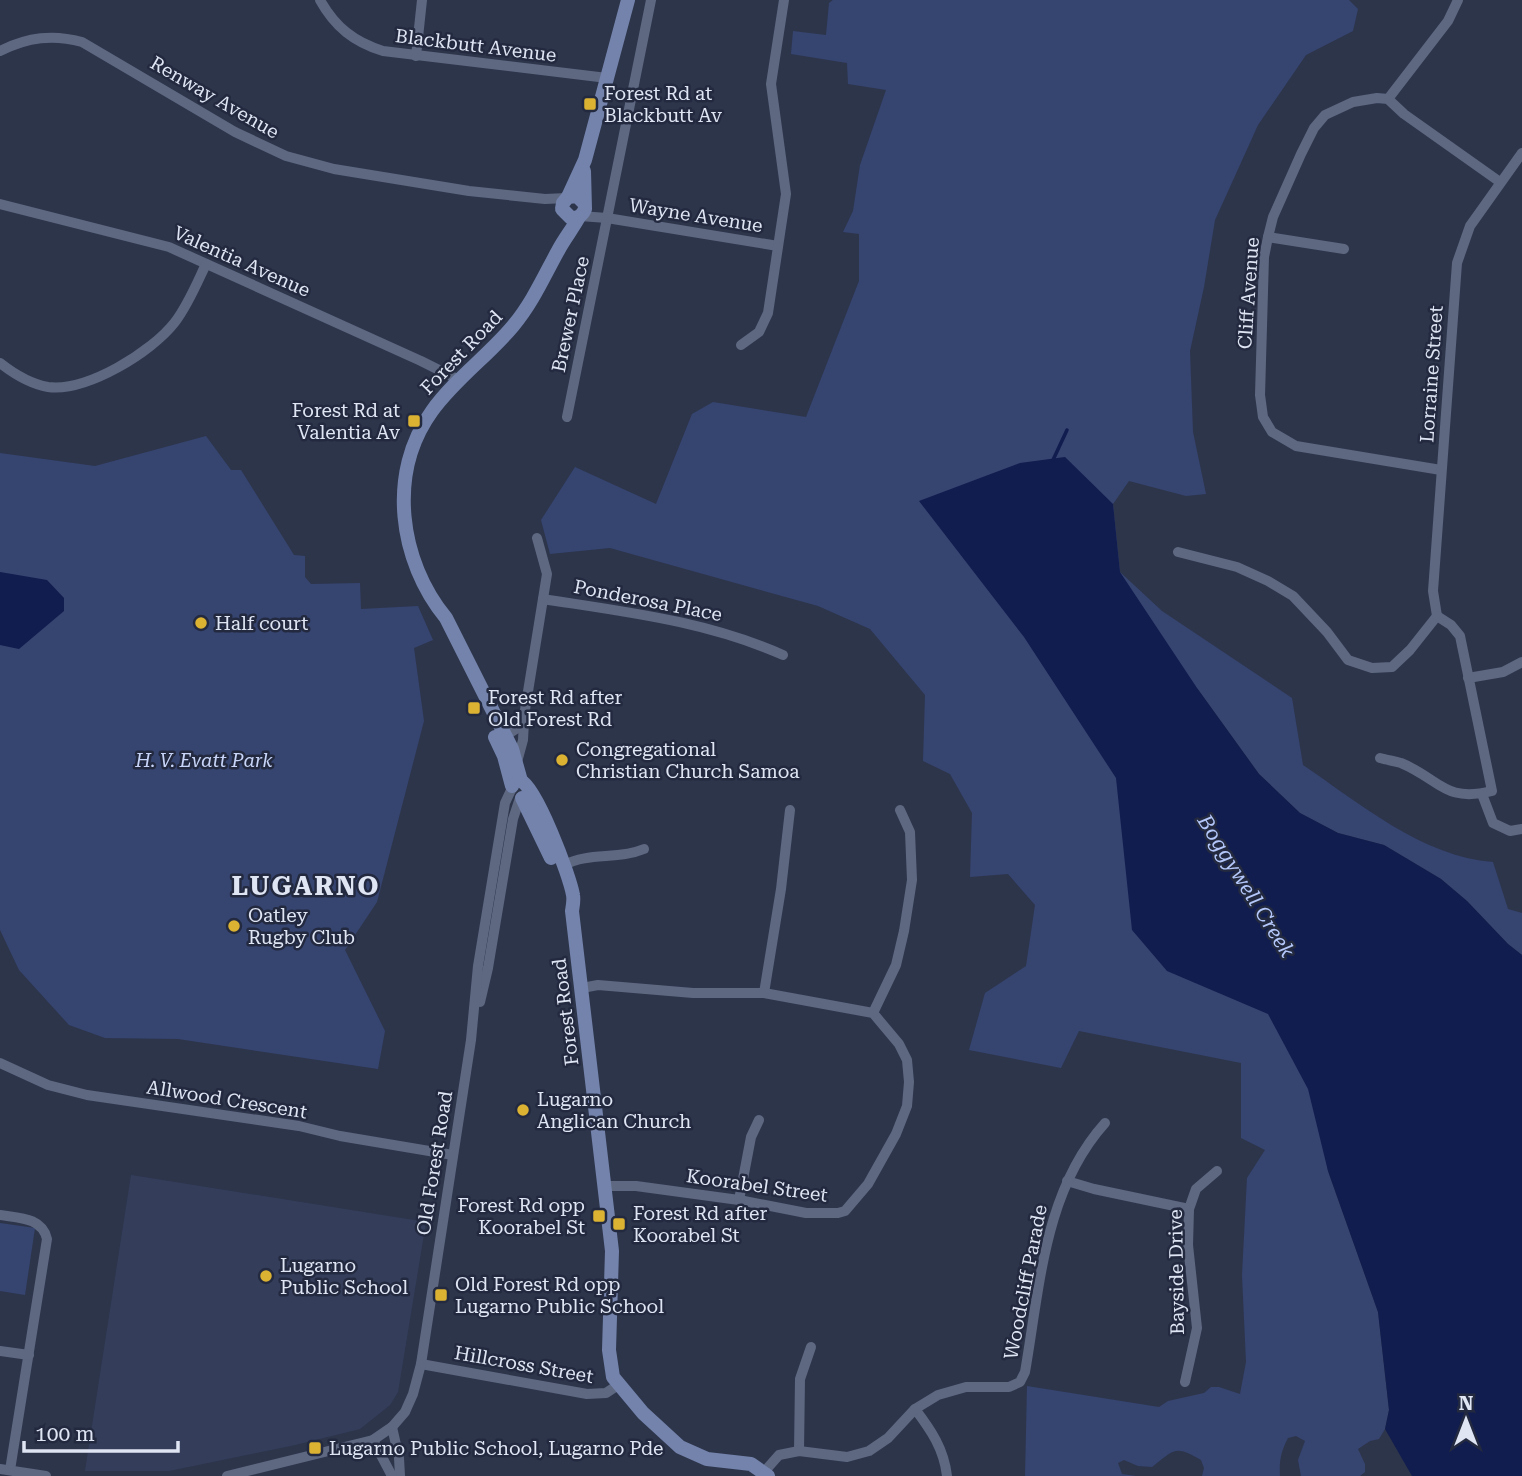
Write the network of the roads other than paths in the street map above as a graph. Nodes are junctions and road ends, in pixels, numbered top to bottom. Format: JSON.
{"nodes":[{"id":1,"x":320,"y":0,"type":"edge"},
{"id":2,"x":422,"y":0,"type":"edge"},
{"id":3,"x":628,"y":0,"type":"edge"},
{"id":4,"x":651,"y":0,"type":"edge"},
{"id":5,"x":784,"y":0,"type":"edge"},
{"id":6,"x":1458,"y":0,"type":"edge"},
{"id":7,"x":0,"y":51,"type":"edge"},
{"id":8,"x":416,"y":56,"type":"junction"},
{"id":9,"x":607,"y":78,"type":"junction"},
{"id":10,"x":1388,"y":99,"type":"junction"},
{"id":11,"x":1522,"y":153,"type":"edge"},
{"id":12,"x":1518,"y":167,"type":"edge"},
{"id":13,"x":1500,"y":182,"type":"junction"},
{"id":14,"x":0,"y":204,"type":"edge"},
{"id":15,"x":574,"y":207,"type":"junction"},
{"id":16,"x":607,"y":218,"type":"junction"},
{"id":17,"x":1268,"y":237,"type":"junction"},
{"id":18,"x":778,"y":246,"type":"junction"},
{"id":19,"x":1344,"y":249,"type":"dead end"},
{"id":20,"x":206,"y":264,"type":"junction"},
{"id":21,"x":741,"y":345,"type":"dead end"},
{"id":22,"x":0,"y":363,"type":"edge"},
{"id":23,"x":459,"y":380,"type":"junction"},
{"id":24,"x":567,"y":417,"type":"dead end"},
{"id":25,"x":1441,"y":470,"type":"junction"},
{"id":26,"x":537,"y":538,"type":"dead end"},
{"id":27,"x":1178,"y":551,"type":"dead end"},
{"id":28,"x":543,"y":599,"type":"junction"},
{"id":29,"x":1437,"y":616,"type":"junction"},
{"id":30,"x":783,"y":655,"type":"dead end"},
{"id":31,"x":1522,"y":662,"type":"edge"},
{"id":32,"x":1468,"y":678,"type":"junction"},
{"id":33,"x":524,"y":717,"type":"junction"},
{"id":34,"x":501,"y":738,"type":"junction"},
{"id":35,"x":1380,"y":758,"type":"dead end"},
{"id":36,"x":517,"y":762,"type":"junction"},
{"id":37,"x":519,"y":790,"type":"junction"},
{"id":38,"x":1482,"y":794,"type":"junction"},
{"id":39,"x":790,"y":810,"type":"dead end"},
{"id":40,"x":900,"y":810,"type":"dead end"},
{"id":41,"x":532,"y":819,"type":"junction"},
{"id":42,"x":512,"y":825,"type":"junction"},
{"id":43,"x":1522,"y":829,"type":"edge"},
{"id":44,"x":645,"y":849,"type":"dead end"},
{"id":45,"x":564,"y":865,"type":"junction"},
{"id":46,"x":572,"y":911,"type":"junction"},
{"id":47,"x":582,"y":988,"type":"junction"},
{"id":48,"x":764,"y":993,"type":"junction"},
{"id":49,"x":873,"y":1013,"type":"junction"},
{"id":50,"x":471,"y":1040,"type":"junction"},
{"id":51,"x":0,"y":1063,"type":"edge"},
{"id":52,"x":759,"y":1120,"type":"dead end"},
{"id":53,"x":1105,"y":1123,"type":"dead end"},
{"id":54,"x":453,"y":1155,"type":"junction"},
{"id":55,"x":1217,"y":1171,"type":"dead end"},
{"id":56,"x":1067,"y":1181,"type":"junction"},
{"id":57,"x":605,"y":1186,"type":"junction"},
{"id":58,"x":739,"y":1200,"type":"junction"},
{"id":59,"x":1189,"y":1209,"type":"junction"},
{"id":60,"x":0,"y":1215,"type":"edge"},
{"id":61,"x":811,"y":1347,"type":"dead end"},
{"id":62,"x":0,"y":1351,"type":"edge"},
{"id":63,"x":29,"y":1356,"type":"junction"},
{"id":64,"x":421,"y":1364,"type":"junction"},
{"id":65,"x":1185,"y":1382,"type":"dead end"},
{"id":66,"x":618,"y":1385,"type":"junction"},
{"id":67,"x":915,"y":1409,"type":"junction"},
{"id":68,"x":392,"y":1427,"type":"junction"},
{"id":69,"x":373,"y":1440,"type":"junction"},
{"id":70,"x":799,"y":1451,"type":"junction"},
{"id":71,"x":5,"y":1469,"type":"edge"},
{"id":72,"x":766,"y":1474,"type":"edge"},
{"id":73,"x":46,"y":1476,"type":"edge"},
{"id":74,"x":227,"y":1476,"type":"edge"},
{"id":75,"x":392,"y":1476,"type":"edge"},
{"id":76,"x":400,"y":1476,"type":"edge"},
{"id":77,"x":947,"y":1476,"type":"edge"}],
"edges":[{"from":1,"to":8,"type":"street","name":"Blackbutt Avenue"},
{"from":2,"to":8,"type":"street"},
{"from":3,"to":9,"type":"street"},
{"from":4,"to":16,"type":"street"},
{"from":5,"to":18,"type":"street","name":"Wayne Avenue"},
{"from":6,"to":10,"type":"street"},
{"from":7,"to":15,"type":"street","name":"Renway Avenue"},
{"from":8,"to":9,"type":"street","name":"Blackbutt Avenue"},
{"from":9,"to":15,"type":"street"},
{"from":10,"to":13,"type":"street"},
{"from":10,"to":17,"type":"street","name":"Cliff Avenue"},
{"from":11,"to":12,"type":"street","name":"Lorraine Street"},
{"from":12,"to":13,"type":"street","name":"Lorraine Street"},
{"from":13,"to":25,"type":"street","name":"Lorraine Street"},
{"from":14,"to":20,"type":"street","name":"Valentia Avenue"},
{"from":15,"to":16,"type":"street","name":"Wayne Avenue"},
{"from":15,"to":23,"type":"street","name":"Forest Road"},
{"from":16,"to":18,"type":"street","name":"Wayne Avenue"},
{"from":16,"to":24,"type":"street","name":"Brewer Place"},
{"from":17,"to":19,"type":"street"},
{"from":17,"to":25,"type":"street","name":"Cliff Avenue"},
{"from":18,"to":21,"type":"street","name":"Wayne Avenue"},
{"from":20,"to":22,"type":"street"},
{"from":20,"to":23,"type":"street","name":"Valentia Avenue"},
{"from":23,"to":34,"type":"street","name":"Forest Road"},
{"from":25,"to":29,"type":"street","name":"Lorraine Street"},
{"from":26,"to":28,"type":"street","name":"Ponderosa Place"},
{"from":27,"to":29,"type":"street"},
{"from":28,"to":30,"type":"street","name":"Ponderosa Place"},
{"from":28,"to":33,"type":"street","name":"Ponderosa Place"},
{"from":29,"to":32,"type":"street"},
{"from":31,"to":32,"type":"street"},
{"from":32,"to":38,"type":"street"},
{"from":33,"to":34,"type":"street"},
{"from":33,"to":36,"type":"street","name":"Ponderosa Place"},
{"from":34,"to":36,"type":"street","name":"Forest Road"},
{"from":34,"to":37,"type":"street","name":"Forest Road"},
{"from":35,"to":38,"type":"street"},
{"from":36,"to":37,"type":"street","name":"Forest Road"},
{"from":37,"to":41,"type":"street","name":"Forest Road"},
{"from":37,"to":42,"type":"street","name":"Old Forest Road"},
{"from":37,"to":45,"type":"street","name":"Forest Road"},
{"from":37,"to":50,"type":"street","name":"Old Forest Road"},
{"from":38,"to":43,"type":"street"},
{"from":39,"to":48,"type":"street"},
{"from":40,"to":49,"type":"street"},
{"from":41,"to":42,"type":"street"},
{"from":41,"to":46,"type":"street","name":"Forest Road"},
{"from":42,"to":50,"type":"street","name":"Old Forest Road"},
{"from":44,"to":45,"type":"street"},
{"from":45,"to":46,"type":"street","name":"Forest Road"},
{"from":46,"to":47,"type":"street","name":"Forest Road"},
{"from":47,"to":48,"type":"street"},
{"from":47,"to":57,"type":"street","name":"Forest Road"},
{"from":48,"to":49,"type":"street"},
{"from":49,"to":58,"type":"street","name":"Koorabel Street"},
{"from":50,"to":54,"type":"street","name":"Old Forest Road"},
{"from":51,"to":54,"type":"street","name":"Allwood Crescent"},
{"from":52,"to":58,"type":"street"},
{"from":53,"to":56,"type":"street","name":"Woodcliff Parade"},
{"from":54,"to":64,"type":"street","name":"Old Forest Road"},
{"from":55,"to":59,"type":"street","name":"Bayside Drive"},
{"from":56,"to":59,"type":"street"},
{"from":56,"to":67,"type":"street","name":"Woodcliff Parade"},
{"from":57,"to":58,"type":"street","name":"Koorabel Street"},
{"from":57,"to":66,"type":"street","name":"Forest Road"},
{"from":59,"to":65,"type":"street","name":"Bayside Drive"},
{"from":60,"to":63,"type":"street"},
{"from":61,"to":70,"type":"street"},
{"from":62,"to":63,"type":"street"},
{"from":63,"to":71,"type":"street"},
{"from":64,"to":66,"type":"street","name":"Hillcross Street"},
{"from":64,"to":68,"type":"street","name":"Old Forest Road"},
{"from":66,"to":72,"type":"street","name":"Forest Road"},
{"from":67,"to":70,"type":"street"},
{"from":67,"to":77,"type":"street"},
{"from":68,"to":69,"type":"street","name":"Old Forest Road"},
{"from":68,"to":76,"type":"street"},
{"from":69,"to":74,"type":"street"},
{"from":69,"to":75,"type":"street"},
{"from":70,"to":72,"type":"street"},
{"from":71,"to":73,"type":"street"}]}
